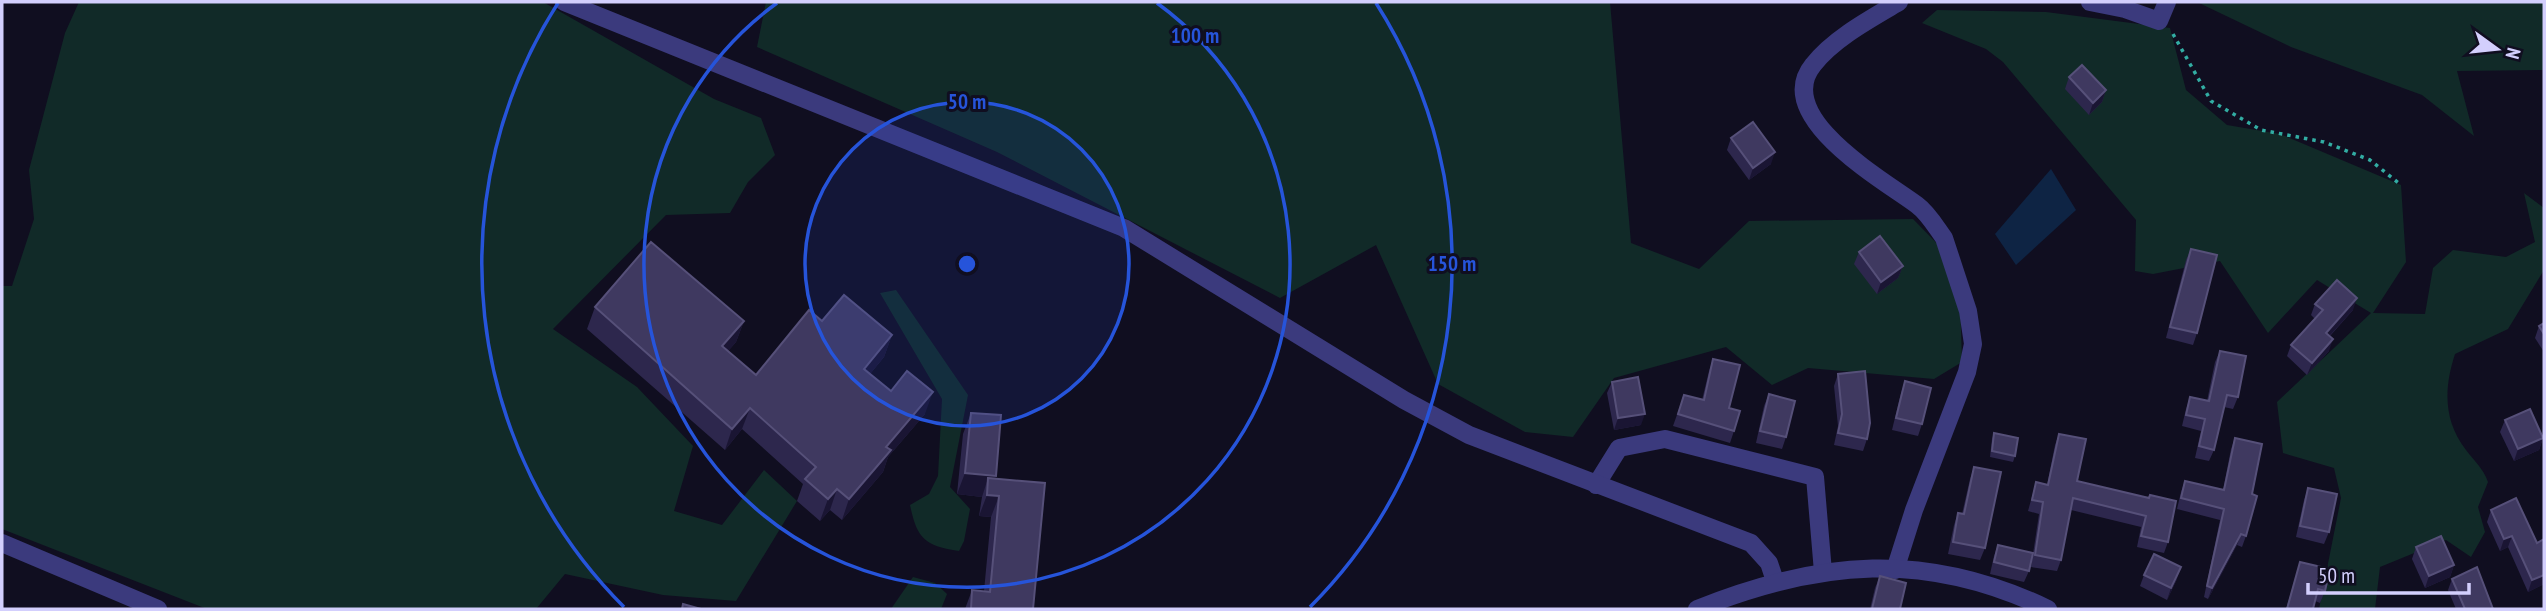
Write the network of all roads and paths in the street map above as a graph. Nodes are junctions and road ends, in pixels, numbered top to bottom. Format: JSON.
{"nodes":[{"id":1,"x":565,"y":2,"type":"edge"},
{"id":2,"x":1899,"y":2,"type":"edge"},
{"id":3,"x":2090,"y":2,"type":"edge"},
{"id":4,"x":2167,"y":2,"type":"edge"},
{"id":5,"x":2159,"y":21,"type":"junction"},
{"id":6,"x":2401,"y":185,"type":"dead end"},
{"id":7,"x":1596,"y":485,"type":"junction"},
{"id":8,"x":2,"y":543,"type":"edge"},
{"id":9,"x":1895,"y":569,"type":"junction"},
{"id":10,"x":1823,"y":572,"type":"junction"},
{"id":11,"x":1775,"y":581,"type":"junction"},
{"id":12,"x":1727,"y":603,"type":"edge"},
{"id":13,"x":158,"y":609,"type":"edge"},
{"id":14,"x":1697,"y":609,"type":"edge"},
{"id":15,"x":2048,"y":609,"type":"edge"}],
"edges":[{"from":1,"to":7,"type":"street"},
{"from":2,"to":9,"type":"street"},
{"from":3,"to":5,"type":"street"},
{"from":4,"to":5,"type":"street"},
{"from":5,"to":6,"type":"path"},
{"from":7,"to":10,"type":"street"},
{"from":7,"to":11,"type":"street"},
{"from":8,"to":13,"type":"street"},
{"from":9,"to":10,"type":"street"},
{"from":9,"to":15,"type":"street"},
{"from":10,"to":11,"type":"street"},
{"from":11,"to":12,"type":"street"},
{"from":12,"to":14,"type":"street"}]}
